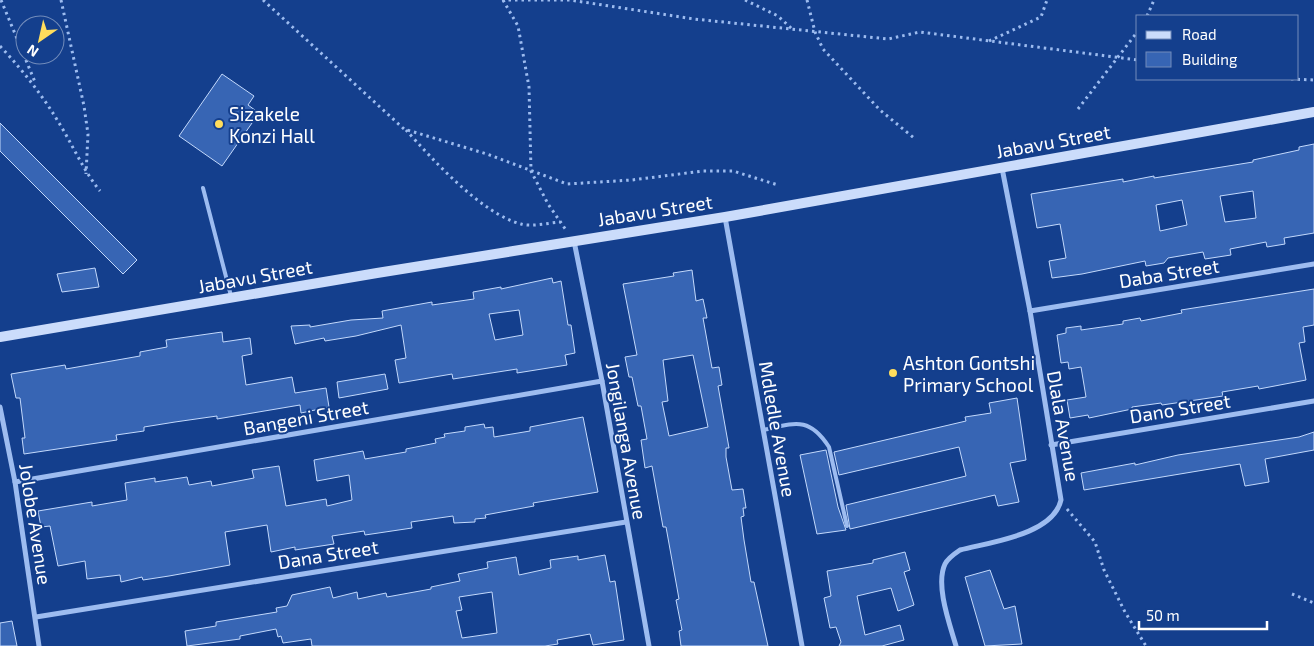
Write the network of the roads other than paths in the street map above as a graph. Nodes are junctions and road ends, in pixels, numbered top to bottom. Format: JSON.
{"nodes":[{"id":1,"x":1314,"y":112,"type":"edge"},
{"id":2,"x":1002,"y":168,"type":"junction"},
{"id":3,"x":203,"y":188,"type":"dead end"},
{"id":4,"x":725,"y":217,"type":"junction"},
{"id":5,"x":574,"y":241,"type":"junction"},
{"id":6,"x":1314,"y":264,"type":"edge"},
{"id":7,"x":232,"y":298,"type":"junction"},
{"id":8,"x":1030,"y":312,"type":"junction"},
{"id":9,"x":0,"y":337,"type":"edge"},
{"id":10,"x":602,"y":381,"type":"junction"},
{"id":11,"x":1314,"y":401,"type":"edge"},
{"id":12,"x":0,"y":407,"type":"edge"},
{"id":13,"x":763,"y":430,"type":"junction"},
{"id":14,"x":1051,"y":445,"type":"junction"},
{"id":15,"x":16,"y":482,"type":"junction"},
{"id":16,"x":626,"y":522,"type":"junction"},
{"id":17,"x":847,"y":526,"type":"dead end"},
{"id":18,"x":36,"y":617,"type":"junction"},
{"id":19,"x":40,"y":646,"type":"edge"},
{"id":20,"x":649,"y":646,"type":"edge"},
{"id":21,"x":802,"y":646,"type":"edge"},
{"id":22,"x":956,"y":646,"type":"edge"}],
"edges":[{"from":1,"to":2,"type":"street","name":"Jabavu Street"},
{"from":2,"to":4,"type":"street","name":"Jabavu Street"},
{"from":2,"to":8,"type":"street","name":"Dlala Avenue"},
{"from":3,"to":7,"type":"lane"},
{"from":4,"to":5,"type":"street","name":"Jabavu Street"},
{"from":4,"to":13,"type":"street","name":"Mdledle Avenue"},
{"from":5,"to":7,"type":"street","name":"Jabavu Street"},
{"from":5,"to":10,"type":"street","name":"Jongilanga Avenue"},
{"from":6,"to":8,"type":"street","name":"Daba Street"},
{"from":7,"to":9,"type":"street","name":"Jabavu Street"},
{"from":8,"to":14,"type":"street","name":"Dlala Avenue"},
{"from":10,"to":15,"type":"street","name":"Bangeni Street"},
{"from":10,"to":16,"type":"street","name":"Jongilanga Avenue"},
{"from":11,"to":14,"type":"street","name":"Dano Street"},
{"from":12,"to":15,"type":"street","name":"Jolobe Avenue"},
{"from":13,"to":17,"type":"lane"},
{"from":13,"to":21,"type":"street","name":"Mdledle Avenue"},
{"from":14,"to":22,"type":"street","name":"Dlala Avenue"},
{"from":15,"to":18,"type":"street","name":"Jolobe Avenue"},
{"from":16,"to":18,"type":"street","name":"Dana Street"},
{"from":16,"to":20,"type":"street","name":"Jongilanga Avenue"},
{"from":18,"to":19,"type":"street","name":"Jolobe Avenue"}]}
